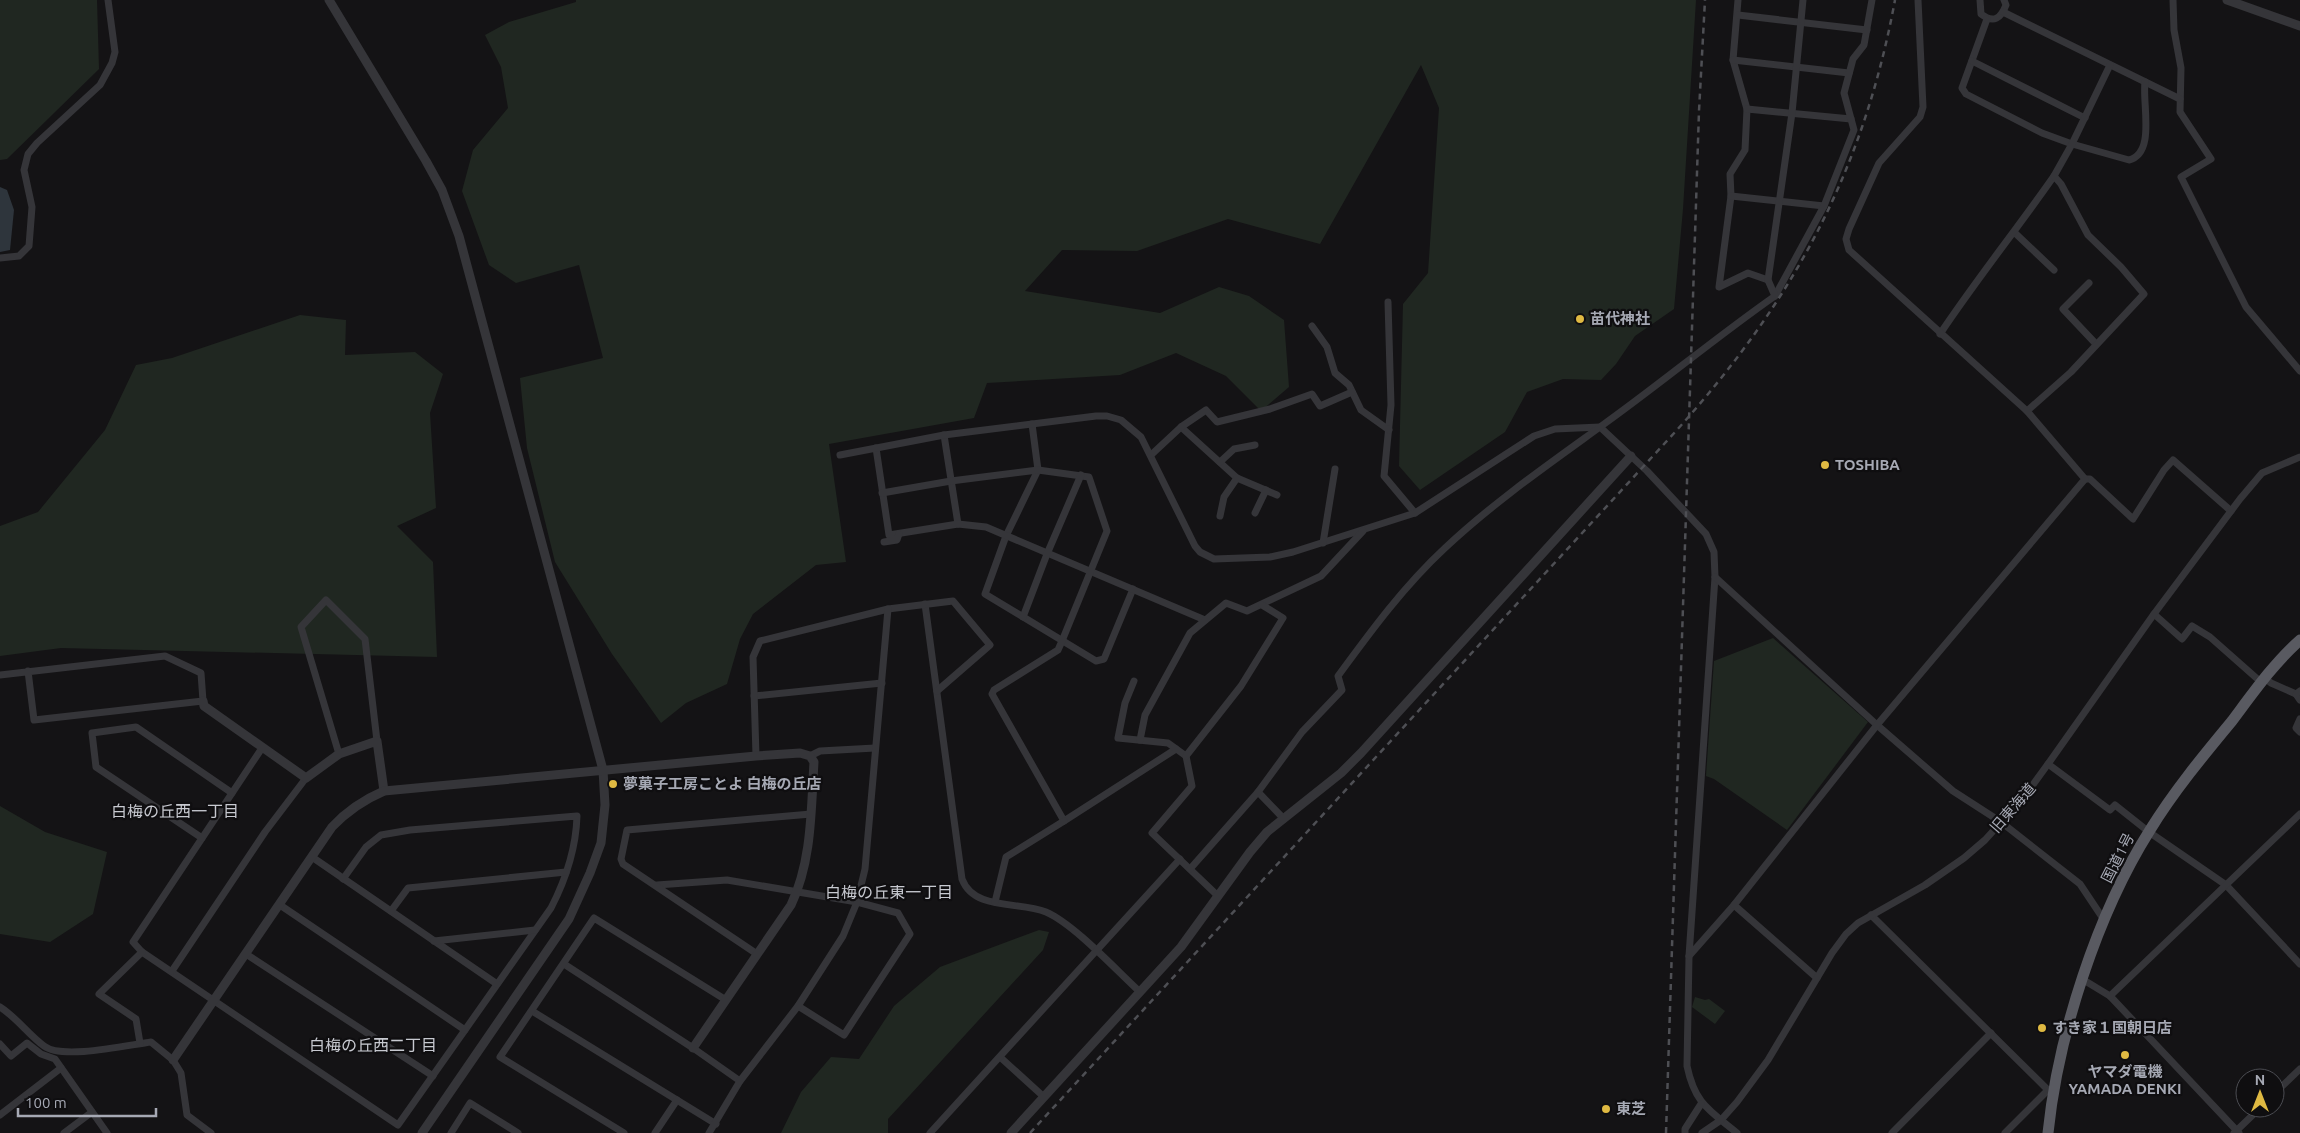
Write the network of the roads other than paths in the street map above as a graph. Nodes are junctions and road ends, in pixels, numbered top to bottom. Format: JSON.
{"nodes":[{"id":1,"x":108,"y":0,"type":"edge"},
{"id":2,"x":329,"y":0,"type":"edge"},
{"id":3,"x":1738,"y":0,"type":"edge"},
{"id":4,"x":1803,"y":0,"type":"edge"},
{"id":5,"x":1872,"y":0,"type":"edge"},
{"id":6,"x":1918,"y":0,"type":"edge"},
{"id":7,"x":1980,"y":0,"type":"edge"},
{"id":8,"x":2004,"y":0,"type":"edge"},
{"id":9,"x":2173,"y":0,"type":"edge"},
{"id":10,"x":2227,"y":0,"type":"edge"},
{"id":11,"x":2003,"y":12,"type":"junction"},
{"id":12,"x":1738,"y":15,"type":"junction"},
{"id":13,"x":1987,"y":19,"type":"junction"},
{"id":14,"x":1801,"y":22,"type":"junction"},
{"id":15,"x":2300,"y":26,"type":"edge"},
{"id":16,"x":1867,"y":30,"type":"junction"},
{"id":17,"x":1733,"y":60,"type":"junction"},
{"id":18,"x":1972,"y":61,"type":"junction"},
{"id":19,"x":2110,"y":65,"type":"junction"},
{"id":20,"x":1796,"y":67,"type":"junction"},
{"id":21,"x":1849,"y":73,"type":"junction"},
{"id":22,"x":2145,"y":82,"type":"junction"},
{"id":23,"x":2180,"y":99,"type":"junction"},
{"id":24,"x":1747,"y":109,"type":"junction"},
{"id":25,"x":1792,"y":113,"type":"junction"},
{"id":26,"x":2085,"y":118,"type":"junction"},
{"id":27,"x":1851,"y":119,"type":"junction"},
{"id":28,"x":2072,"y":144,"type":"junction"},
{"id":29,"x":2054,"y":176,"type":"junction"},
{"id":30,"x":1731,"y":196,"type":"junction"},
{"id":31,"x":1779,"y":203,"type":"junction"},
{"id":32,"x":1824,"y":206,"type":"junction"},
{"id":33,"x":2015,"y":232,"type":"junction"},
{"id":34,"x":0,"y":258,"type":"edge"},
{"id":35,"x":2054,"y":270,"type":"dead end"},
{"id":36,"x":1768,"y":280,"type":"junction"},
{"id":37,"x":2089,"y":283,"type":"dead end"},
{"id":38,"x":1775,"y":296,"type":"junction"},
{"id":39,"x":1388,"y":302,"type":"dead end"},
{"id":40,"x":1312,"y":326,"type":"dead end"},
{"id":41,"x":1940,"y":334,"type":"junction"},
{"id":42,"x":2096,"y":344,"type":"junction"},
{"id":43,"x":2300,"y":371,"type":"edge"},
{"id":44,"x":1352,"y":392,"type":"junction"},
{"id":45,"x":2027,"y":411,"type":"junction"},
{"id":46,"x":1032,"y":424,"type":"junction"},
{"id":47,"x":1181,"y":427,"type":"junction"},
{"id":48,"x":1600,"y":427,"type":"junction"},
{"id":49,"x":1389,"y":430,"type":"junction"},
{"id":50,"x":944,"y":435,"type":"junction"},
{"id":51,"x":1255,"y":445,"type":"dead end"},
{"id":52,"x":876,"y":448,"type":"junction"},
{"id":53,"x":840,"y":455,"type":"dead end"},
{"id":54,"x":1151,"y":455,"type":"junction"},
{"id":55,"x":1631,"y":456,"type":"junction"},
{"id":56,"x":2300,"y":457,"type":"edge"},
{"id":57,"x":1220,"y":462,"type":"junction"},
{"id":58,"x":1335,"y":469,"type":"dead end"},
{"id":59,"x":1038,"y":470,"type":"junction"},
{"id":60,"x":1081,"y":475,"type":"junction"},
{"id":61,"x":1237,"y":478,"type":"junction"},
{"id":62,"x":2084,"y":478,"type":"junction"},
{"id":63,"x":951,"y":481,"type":"junction"},
{"id":64,"x":1266,"y":490,"type":"junction"},
{"id":65,"x":882,"y":493,"type":"junction"},
{"id":66,"x":1276,"y":495,"type":"dead end"},
{"id":67,"x":2231,"y":511,"type":"junction"},
{"id":68,"x":1255,"y":513,"type":"dead end"},
{"id":69,"x":1415,"y":513,"type":"junction"},
{"id":70,"x":1220,"y":516,"type":"dead end"},
{"id":71,"x":958,"y":524,"type":"junction"},
{"id":72,"x":1363,"y":531,"type":"junction"},
{"id":73,"x":899,"y":534,"type":"junction"},
{"id":74,"x":1006,"y":536,"type":"junction"},
{"id":75,"x":884,"y":542,"type":"dead end"},
{"id":76,"x":1324,"y":543,"type":"junction"},
{"id":77,"x":1047,"y":554,"type":"junction"},
{"id":78,"x":1090,"y":572,"type":"junction"},
{"id":79,"x":1715,"y":577,"type":"junction"},
{"id":80,"x":1132,"y":589,"type":"junction"},
{"id":81,"x":925,"y":604,"type":"junction"},
{"id":82,"x":1262,"y":605,"type":"junction"},
{"id":83,"x":888,"y":609,"type":"junction"},
{"id":84,"x":2154,"y":614,"type":"junction"},
{"id":85,"x":1023,"y":617,"type":"junction"},
{"id":86,"x":1205,"y":620,"type":"junction"},
{"id":87,"x":2300,"y":640,"type":"edge"},
{"id":88,"x":1062,"y":641,"type":"junction"},
{"id":89,"x":28,"y":671,"type":"junction"},
{"id":90,"x":0,"y":675,"type":"edge"},
{"id":91,"x":1134,"y":681,"type":"dead end"},
{"id":92,"x":2264,"y":681,"type":"junction"},
{"id":93,"x":882,"y":683,"type":"junction"},
{"id":94,"x":937,"y":691,"type":"junction"},
{"id":95,"x":2298,"y":692,"type":"edge"},
{"id":96,"x":754,"y":696,"type":"junction"},
{"id":97,"x":203,"y":700,"type":"junction"},
{"id":98,"x":2300,"y":700,"type":"edge"},
{"id":99,"x":2300,"y":719,"type":"edge"},
{"id":100,"x":1877,"y":725,"type":"junction"},
{"id":101,"x":2300,"y":732,"type":"edge"},
{"id":102,"x":1140,"y":740,"type":"junction"},
{"id":103,"x":378,"y":741,"type":"junction"},
{"id":104,"x":262,"y":748,"type":"junction"},
{"id":105,"x":875,"y":748,"type":"junction"},
{"id":106,"x":1176,"y":749,"type":"junction"},
{"id":107,"x":339,"y":754,"type":"junction"},
{"id":108,"x":756,"y":756,"type":"junction"},
{"id":109,"x":810,"y":756,"type":"junction"},
{"id":110,"x":1186,"y":756,"type":"junction"},
{"id":111,"x":2048,"y":764,"type":"junction"},
{"id":112,"x":603,"y":770,"type":"junction"},
{"id":113,"x":306,"y":778,"type":"junction"},
{"id":114,"x":384,"y":791,"type":"junction"},
{"id":115,"x":1258,"y":792,"type":"junction"},
{"id":116,"x":232,"y":793,"type":"junction"},
{"id":117,"x":811,"y":814,"type":"junction"},
{"id":118,"x":2300,"y":814,"type":"edge"},
{"id":119,"x":1284,"y":819,"type":"junction"},
{"id":120,"x":1064,"y":821,"type":"junction"},
{"id":121,"x":2001,"y":822,"type":"junction"},
{"id":122,"x":2148,"y":832,"type":"junction"},
{"id":123,"x":202,"y":838,"type":"junction"},
{"id":124,"x":312,"y":857,"type":"junction"},
{"id":125,"x":1180,"y":859,"type":"junction"},
{"id":126,"x":1190,"y":869,"type":"junction"},
{"id":127,"x":566,"y":872,"type":"junction"},
{"id":128,"x":343,"y":879,"type":"junction"},
{"id":129,"x":657,"y":885,"type":"junction"},
{"id":130,"x":2226,"y":885,"type":"junction"},
{"id":131,"x":798,"y":892,"type":"junction"},
{"id":132,"x":1218,"y":896,"type":"junction"},
{"id":133,"x":857,"y":902,"type":"junction"},
{"id":134,"x":995,"y":902,"type":"junction"},
{"id":135,"x":280,"y":905,"type":"junction"},
{"id":136,"x":1734,"y":905,"type":"junction"},
{"id":137,"x":391,"y":911,"type":"junction"},
{"id":138,"x":1872,"y":914,"type":"junction"},
{"id":139,"x":2104,"y":920,"type":"junction"},
{"id":140,"x":535,"y":930,"type":"junction"},
{"id":141,"x":434,"y":941,"type":"junction"},
{"id":142,"x":1096,"y":951,"type":"junction"},
{"id":143,"x":142,"y":952,"type":"junction"},
{"id":144,"x":246,"y":954,"type":"junction"},
{"id":145,"x":757,"y":954,"type":"junction"},
{"id":146,"x":1689,"y":956,"type":"junction"},
{"id":147,"x":564,"y":964,"type":"junction"},
{"id":148,"x":2300,"y":964,"type":"edge"},
{"id":149,"x":172,"y":971,"type":"junction"},
{"id":150,"x":1817,"y":978,"type":"junction"},
{"id":151,"x":2082,"y":979,"type":"junction"},
{"id":152,"x":497,"y":984,"type":"junction"},
{"id":153,"x":1140,"y":992,"type":"junction"},
{"id":154,"x":2110,"y":996,"type":"junction"},
{"id":155,"x":726,"y":1000,"type":"junction"},
{"id":156,"x":214,"y":1002,"type":"junction"},
{"id":157,"x":798,"y":1006,"type":"junction"},
{"id":158,"x":0,"y":1007,"type":"edge"},
{"id":159,"x":532,"y":1011,"type":"junction"},
{"id":160,"x":464,"y":1030,"type":"junction"},
{"id":161,"x":1991,"y":1033,"type":"junction"},
{"id":162,"x":140,"y":1043,"type":"junction"},
{"id":163,"x":0,"y":1044,"type":"edge"},
{"id":164,"x":693,"y":1048,"type":"junction"},
{"id":165,"x":1000,"y":1057,"type":"junction"},
{"id":166,"x":173,"y":1060,"type":"junction"},
{"id":167,"x":61,"y":1068,"type":"junction"},
{"id":168,"x":2300,"y":1070,"type":"edge"},
{"id":169,"x":432,"y":1076,"type":"junction"},
{"id":170,"x":740,"y":1081,"type":"junction"},
{"id":171,"x":2285,"y":1084,"type":"edge"},
{"id":172,"x":2051,"y":1090,"type":"junction"},
{"id":173,"x":1044,"y":1097,"type":"junction"},
{"id":174,"x":677,"y":1100,"type":"junction"},
{"id":175,"x":1701,"y":1104,"type":"junction"},
{"id":176,"x":92,"y":1112,"type":"junction"},
{"id":177,"x":0,"y":1115,"type":"edge"},
{"id":178,"x":2250,"y":1118,"type":"edge"},
{"id":179,"x":1721,"y":1120,"type":"junction"},
{"id":180,"x":716,"y":1124,"type":"junction"},
{"id":181,"x":209,"y":1132,"type":"edge"},
{"id":182,"x":2236,"y":1132,"type":"edge"},
{"id":183,"x":64,"y":1133,"type":"edge"},
{"id":184,"x":107,"y":1133,"type":"edge"},
{"id":185,"x":422,"y":1133,"type":"edge"},
{"id":186,"x":451,"y":1133,"type":"edge"},
{"id":187,"x":518,"y":1133,"type":"edge"},
{"id":188,"x":624,"y":1133,"type":"edge"},
{"id":189,"x":655,"y":1133,"type":"edge"},
{"id":190,"x":709,"y":1133,"type":"edge"},
{"id":191,"x":930,"y":1133,"type":"edge"},
{"id":192,"x":1011,"y":1133,"type":"edge"},
{"id":193,"x":1686,"y":1133,"type":"edge"},
{"id":194,"x":1702,"y":1133,"type":"edge"},
{"id":195,"x":1737,"y":1133,"type":"edge"},
{"id":196,"x":1892,"y":1133,"type":"edge"},
{"id":197,"x":2005,"y":1133,"type":"edge"},
{"id":198,"x":2048,"y":1133,"type":"edge"}],
"edges":[{"from":1,"to":34,"type":"street"},
{"from":2,"to":112,"type":"street"},
{"from":3,"to":12,"type":"street"},
{"from":4,"to":14,"type":"street"},
{"from":5,"to":16,"type":"street"},
{"from":6,"to":41,"type":"street"},
{"from":7,"to":13,"type":"street"},
{"from":8,"to":11,"type":"street"},
{"from":9,"to":23,"type":"street"},
{"from":10,"to":15,"type":"street"},
{"from":11,"to":13,"type":"street"},
{"from":11,"to":19,"type":"street"},
{"from":12,"to":14,"type":"street"},
{"from":12,"to":17,"type":"street"},
{"from":13,"to":18,"type":"street"},
{"from":14,"to":16,"type":"street"},
{"from":14,"to":20,"type":"street"},
{"from":16,"to":21,"type":"street"},
{"from":17,"to":20,"type":"street"},
{"from":17,"to":24,"type":"street"},
{"from":18,"to":26,"type":"street"},
{"from":18,"to":28,"type":"street"},
{"from":19,"to":22,"type":"street"},
{"from":19,"to":26,"type":"street"},
{"from":20,"to":21,"type":"street"},
{"from":20,"to":25,"type":"street"},
{"from":21,"to":27,"type":"street"},
{"from":22,"to":23,"type":"street"},
{"from":22,"to":28,"type":"street"},
{"from":23,"to":43,"type":"street"},
{"from":24,"to":25,"type":"street"},
{"from":24,"to":30,"type":"street"},
{"from":25,"to":27,"type":"street"},
{"from":25,"to":31,"type":"street"},
{"from":26,"to":28,"type":"street"},
{"from":27,"to":32,"type":"street"},
{"from":28,"to":29,"type":"street"},
{"from":29,"to":33,"type":"street"},
{"from":29,"to":42,"type":"street"},
{"from":30,"to":31,"type":"street"},
{"from":30,"to":36,"type":"street"},
{"from":31,"to":32,"type":"street"},
{"from":31,"to":36,"type":"street"},
{"from":32,"to":38,"type":"street"},
{"from":33,"to":35,"type":"street"},
{"from":33,"to":41,"type":"street"},
{"from":36,"to":38,"type":"street"},
{"from":37,"to":42,"type":"street"},
{"from":38,"to":48,"type":"street"},
{"from":39,"to":49,"type":"street"},
{"from":40,"to":44,"type":"street"},
{"from":41,"to":45,"type":"street"},
{"from":42,"to":45,"type":"street"},
{"from":44,"to":47,"type":"street"},
{"from":44,"to":49,"type":"street"},
{"from":45,"to":62,"type":"street"},
{"from":46,"to":50,"type":"street"},
{"from":46,"to":54,"type":"street"},
{"from":46,"to":59,"type":"street"},
{"from":47,"to":54,"type":"street"},
{"from":47,"to":57,"type":"street"},
{"from":48,"to":55,"type":"street"},
{"from":48,"to":69,"type":"street"},
{"from":48,"to":115,"type":"street"},
{"from":49,"to":69,"type":"street"},
{"from":50,"to":52,"type":"street"},
{"from":50,"to":63,"type":"street"},
{"from":51,"to":57,"type":"street"},
{"from":52,"to":53,"type":"street"},
{"from":52,"to":65,"type":"street"},
{"from":54,"to":76,"type":"street"},
{"from":55,"to":79,"type":"street"},
{"from":55,"to":119,"type":"street"},
{"from":56,"to":67,"type":"street","name":"旧東海道"},
{"from":57,"to":61,"type":"street"},
{"from":58,"to":76,"type":"street"},
{"from":59,"to":60,"type":"street"},
{"from":59,"to":63,"type":"street"},
{"from":59,"to":74,"type":"street"},
{"from":60,"to":77,"type":"street"},
{"from":60,"to":78,"type":"street"},
{"from":61,"to":64,"type":"street"},
{"from":61,"to":70,"type":"street"},
{"from":62,"to":67,"type":"street"},
{"from":62,"to":100,"type":"street"},
{"from":63,"to":65,"type":"street"},
{"from":63,"to":71,"type":"street"},
{"from":64,"to":66,"type":"street"},
{"from":64,"to":68,"type":"street"},
{"from":65,"to":73,"type":"street"},
{"from":67,"to":84,"type":"street","name":"旧東海道"},
{"from":69,"to":72,"type":"street"},
{"from":71,"to":73,"type":"street"},
{"from":71,"to":74,"type":"street"},
{"from":72,"to":76,"type":"street"},
{"from":72,"to":82,"type":"street"},
{"from":73,"to":75,"type":"street"},
{"from":74,"to":77,"type":"street"},
{"from":74,"to":85,"type":"street"},
{"from":77,"to":78,"type":"street"},
{"from":77,"to":85,"type":"street"},
{"from":78,"to":80,"type":"street"},
{"from":78,"to":88,"type":"street"},
{"from":79,"to":100,"type":"street"},
{"from":79,"to":146,"type":"street"},
{"from":80,"to":86,"type":"street"},
{"from":80,"to":88,"type":"street"},
{"from":81,"to":83,"type":"street"},
{"from":81,"to":94,"type":"street"},
{"from":81,"to":94,"type":"street"},
{"from":82,"to":86,"type":"street"},
{"from":82,"to":110,"type":"street"},
{"from":83,"to":93,"type":"street"},
{"from":83,"to":96,"type":"street"},
{"from":84,"to":92,"type":"street"},
{"from":84,"to":111,"type":"street","name":"旧東海道"},
{"from":85,"to":88,"type":"street"},
{"from":86,"to":102,"type":"street"},
{"from":87,"to":92,"type":"highway","name":"国道1号"},
{"from":88,"to":120,"type":"street"},
{"from":89,"to":90,"type":"street"},
{"from":89,"to":97,"type":"street"},
{"from":89,"to":97,"type":"street"},
{"from":91,"to":102,"type":"street"},
{"from":92,"to":95,"type":"street"},
{"from":92,"to":122,"type":"highway","name":"国道1号"},
{"from":93,"to":96,"type":"street"},
{"from":93,"to":105,"type":"street"},
{"from":94,"to":134,"type":"street"},
{"from":95,"to":98,"type":"street"},
{"from":96,"to":108,"type":"street"},
{"from":97,"to":104,"type":"street"},
{"from":99,"to":101,"type":"street"},
{"from":100,"to":121,"type":"street"},
{"from":100,"to":136,"type":"street"},
{"from":102,"to":106,"type":"street"},
{"from":103,"to":107,"type":"street"},
{"from":103,"to":107,"type":"street"},
{"from":103,"to":114,"type":"street"},
{"from":104,"to":113,"type":"street"},
{"from":104,"to":116,"type":"street"},
{"from":105,"to":109,"type":"street"},
{"from":105,"to":133,"type":"street"},
{"from":106,"to":110,"type":"street"},
{"from":106,"to":120,"type":"street"},
{"from":107,"to":113,"type":"street"},
{"from":108,"to":109,"type":"street"},
{"from":108,"to":112,"type":"street"},
{"from":109,"to":117,"type":"street"},
{"from":110,"to":125,"type":"street"},
{"from":111,"to":121,"type":"street","name":"旧東海道"},
{"from":111,"to":122,"type":"street"},
{"from":112,"to":114,"type":"street"},
{"from":112,"to":185,"type":"street"},
{"from":113,"to":149,"type":"street"},
{"from":114,"to":124,"type":"street"},
{"from":115,"to":119,"type":"street"},
{"from":115,"to":126,"type":"street"},
{"from":116,"to":123,"type":"street"},
{"from":116,"to":123,"type":"street"},
{"from":117,"to":129,"type":"street"},
{"from":117,"to":131,"type":"street"},
{"from":118,"to":130,"type":"street"},
{"from":119,"to":132,"type":"street"},
{"from":120,"to":134,"type":"street"},
{"from":121,"to":138,"type":"street","name":"旧東海道"},
{"from":121,"to":139,"type":"street"},
{"from":122,"to":130,"type":"street"},
{"from":122,"to":139,"type":"highway","name":"国道1号"},
{"from":123,"to":143,"type":"street"},
{"from":124,"to":128,"type":"street"},
{"from":124,"to":135,"type":"street"},
{"from":125,"to":126,"type":"street"},
{"from":125,"to":142,"type":"street"},
{"from":126,"to":132,"type":"street"},
{"from":127,"to":128,"type":"street"},
{"from":127,"to":137,"type":"street"},
{"from":127,"to":140,"type":"street"},
{"from":128,"to":137,"type":"street"},
{"from":129,"to":131,"type":"street"},
{"from":129,"to":145,"type":"street"},
{"from":130,"to":148,"type":"street"},
{"from":130,"to":154,"type":"street"},
{"from":131,"to":133,"type":"street"},
{"from":131,"to":145,"type":"street"},
{"from":132,"to":153,"type":"street"},
{"from":133,"to":157,"type":"street"},
{"from":133,"to":157,"type":"street"},
{"from":134,"to":142,"type":"street"},
{"from":135,"to":144,"type":"street"},
{"from":135,"to":160,"type":"street"},
{"from":136,"to":146,"type":"street"},
{"from":136,"to":150,"type":"street"},
{"from":137,"to":141,"type":"street"},
{"from":138,"to":150,"type":"street","name":"旧東海道"},
{"from":138,"to":161,"type":"street"},
{"from":139,"to":151,"type":"highway","name":"国道1号"},
{"from":140,"to":141,"type":"street"},
{"from":140,"to":152,"type":"street"},
{"from":141,"to":152,"type":"street"},
{"from":142,"to":153,"type":"street"},
{"from":142,"to":165,"type":"street"},
{"from":143,"to":149,"type":"street"},
{"from":143,"to":162,"type":"street"},
{"from":144,"to":156,"type":"street"},
{"from":144,"to":169,"type":"street"},
{"from":145,"to":155,"type":"street"},
{"from":146,"to":175,"type":"street"},
{"from":147,"to":155,"type":"street"},
{"from":147,"to":159,"type":"street"},
{"from":147,"to":164,"type":"street"},
{"from":149,"to":156,"type":"street"},
{"from":150,"to":179,"type":"street","name":"旧東海道"},
{"from":151,"to":154,"type":"street"},
{"from":151,"to":172,"type":"highway","name":"国道1号"},
{"from":152,"to":160,"type":"street"},
{"from":153,"to":173,"type":"street"},
{"from":154,"to":182,"type":"street"},
{"from":155,"to":164,"type":"street"},
{"from":156,"to":166,"type":"street"},
{"from":156,"to":169,"type":"street"},
{"from":157,"to":170,"type":"street"},
{"from":158,"to":162,"type":"street"},
{"from":159,"to":174,"type":"street"},
{"from":159,"to":188,"type":"street"},
{"from":160,"to":169,"type":"street"},
{"from":161,"to":172,"type":"street"},
{"from":161,"to":196,"type":"street"},
{"from":162,"to":166,"type":"street"},
{"from":163,"to":167,"type":"street"},
{"from":164,"to":170,"type":"street"},
{"from":165,"to":173,"type":"street"},
{"from":165,"to":191,"type":"street"},
{"from":166,"to":181,"type":"street"},
{"from":167,"to":176,"type":"street"},
{"from":167,"to":177,"type":"street"},
{"from":168,"to":171,"type":"street"},
{"from":170,"to":180,"type":"street"},
{"from":172,"to":197,"type":"street"},
{"from":172,"to":198,"type":"highway","name":"国道1号"},
{"from":173,"to":192,"type":"street"},
{"from":174,"to":180,"type":"street"},
{"from":174,"to":189,"type":"street"},
{"from":175,"to":179,"type":"street"},
{"from":175,"to":193,"type":"street"},
{"from":176,"to":183,"type":"street"},
{"from":176,"to":184,"type":"street"},
{"from":178,"to":182,"type":"street"},
{"from":179,"to":194,"type":"street","name":"旧東海道"},
{"from":179,"to":195,"type":"street"},
{"from":180,"to":190,"type":"street"},
{"from":186,"to":187,"type":"street"}]}
